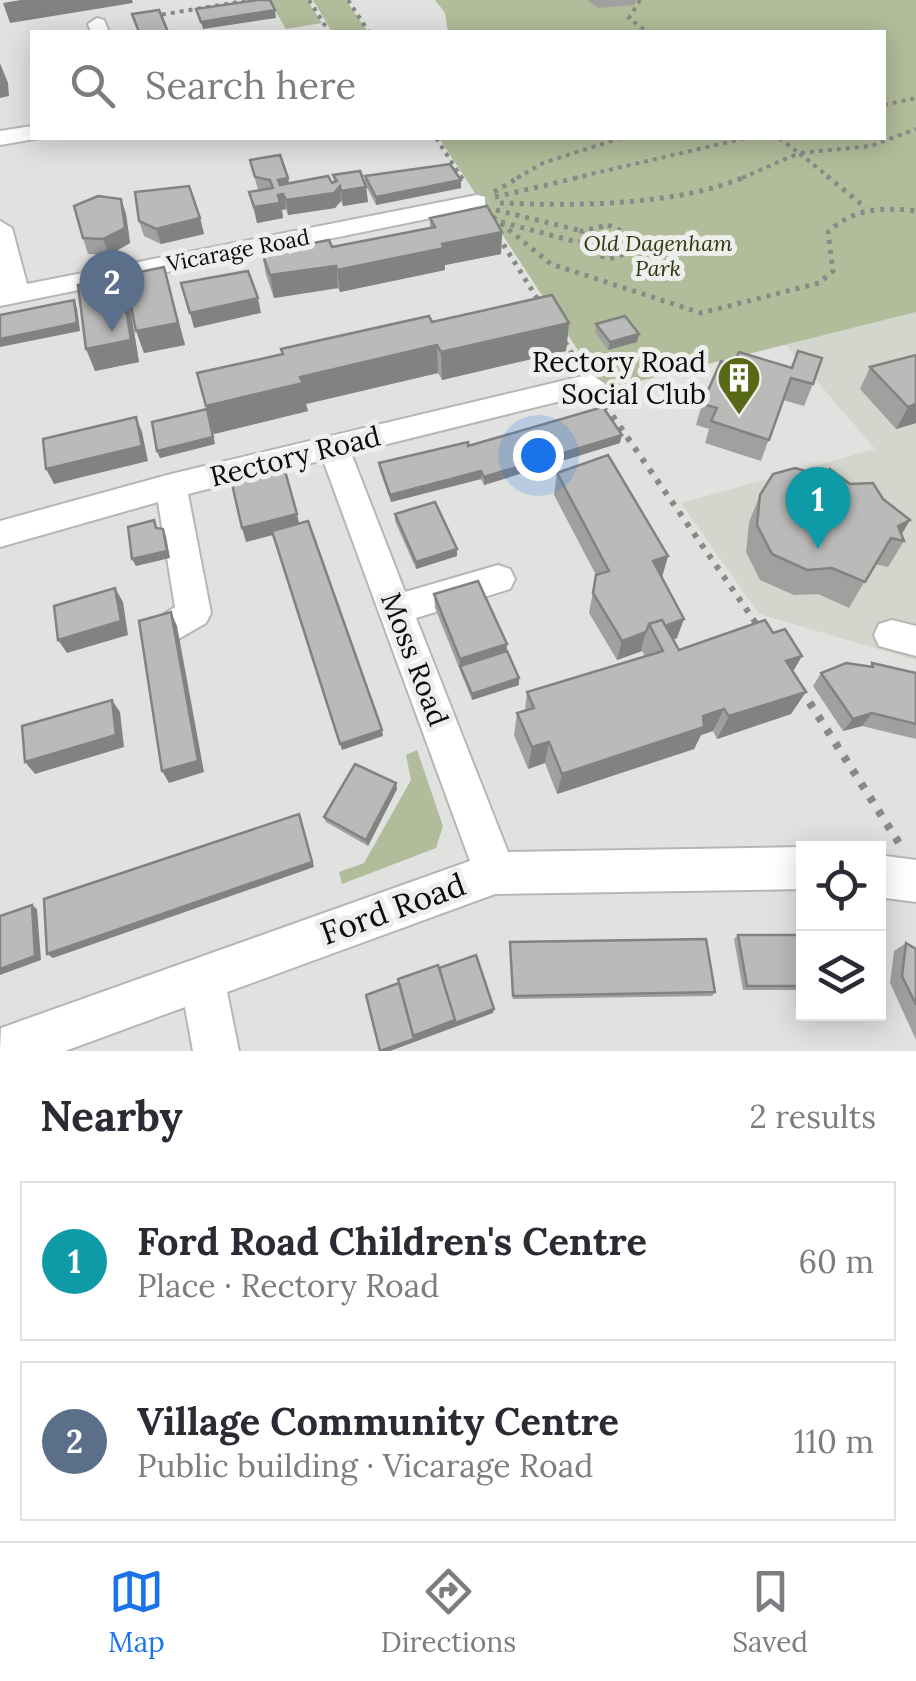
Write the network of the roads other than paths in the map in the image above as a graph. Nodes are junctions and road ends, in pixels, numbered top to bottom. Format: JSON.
{"nodes":[{"id":1,"x":30,"y":133,"type":"edge"},
{"id":2,"x":0,"y":138,"type":"edge"},
{"id":3,"x":478,"y":204,"type":"edge"},
{"id":4,"x":0,"y":228,"type":"edge"},
{"id":5,"x":8,"y":296,"type":"edge"},
{"id":6,"x":591,"y":384,"type":"road end"},
{"id":7,"x":333,"y":446,"type":"junction"},
{"id":8,"x":171,"y":486,"type":"junction"},
{"id":9,"x":0,"y":534,"type":"edge"},
{"id":10,"x":498,"y":579,"type":"dead end"},
{"id":11,"x":396,"y":609,"type":"junction"},
{"id":12,"x":176,"y":626,"type":"edge"},
{"id":13,"x":796,"y":868,"type":"edge"},
{"id":14,"x":495,"y":873,"type":"junction"},
{"id":15,"x":202,"y":978,"type":"junction"},
{"id":16,"x":1,"y":1051,"type":"edge"},
{"id":17,"x":216,"y":1051,"type":"edge"}],
"edges":[{"from":1,"to":2,"type":"street"},
{"from":3,"to":5,"type":"street","name":"Vicarage Road"},
{"from":4,"to":5,"type":"street"},
{"from":6,"to":7,"type":"street","name":"Rectory Road"},
{"from":7,"to":8,"type":"street","name":"Rectory Road"},
{"from":7,"to":11,"type":"street","name":"Moss Road"},
{"from":8,"to":9,"type":"street","name":"Rectory Road"},
{"from":8,"to":12,"type":"street"},
{"from":10,"to":11,"type":"street"},
{"from":11,"to":14,"type":"street","name":"Moss Road"},
{"from":13,"to":14,"type":"street","name":"Ford Road"},
{"from":14,"to":15,"type":"street","name":"Ford Road"},
{"from":15,"to":16,"type":"street","name":"Ford Road"},
{"from":15,"to":17,"type":"street"}]}
